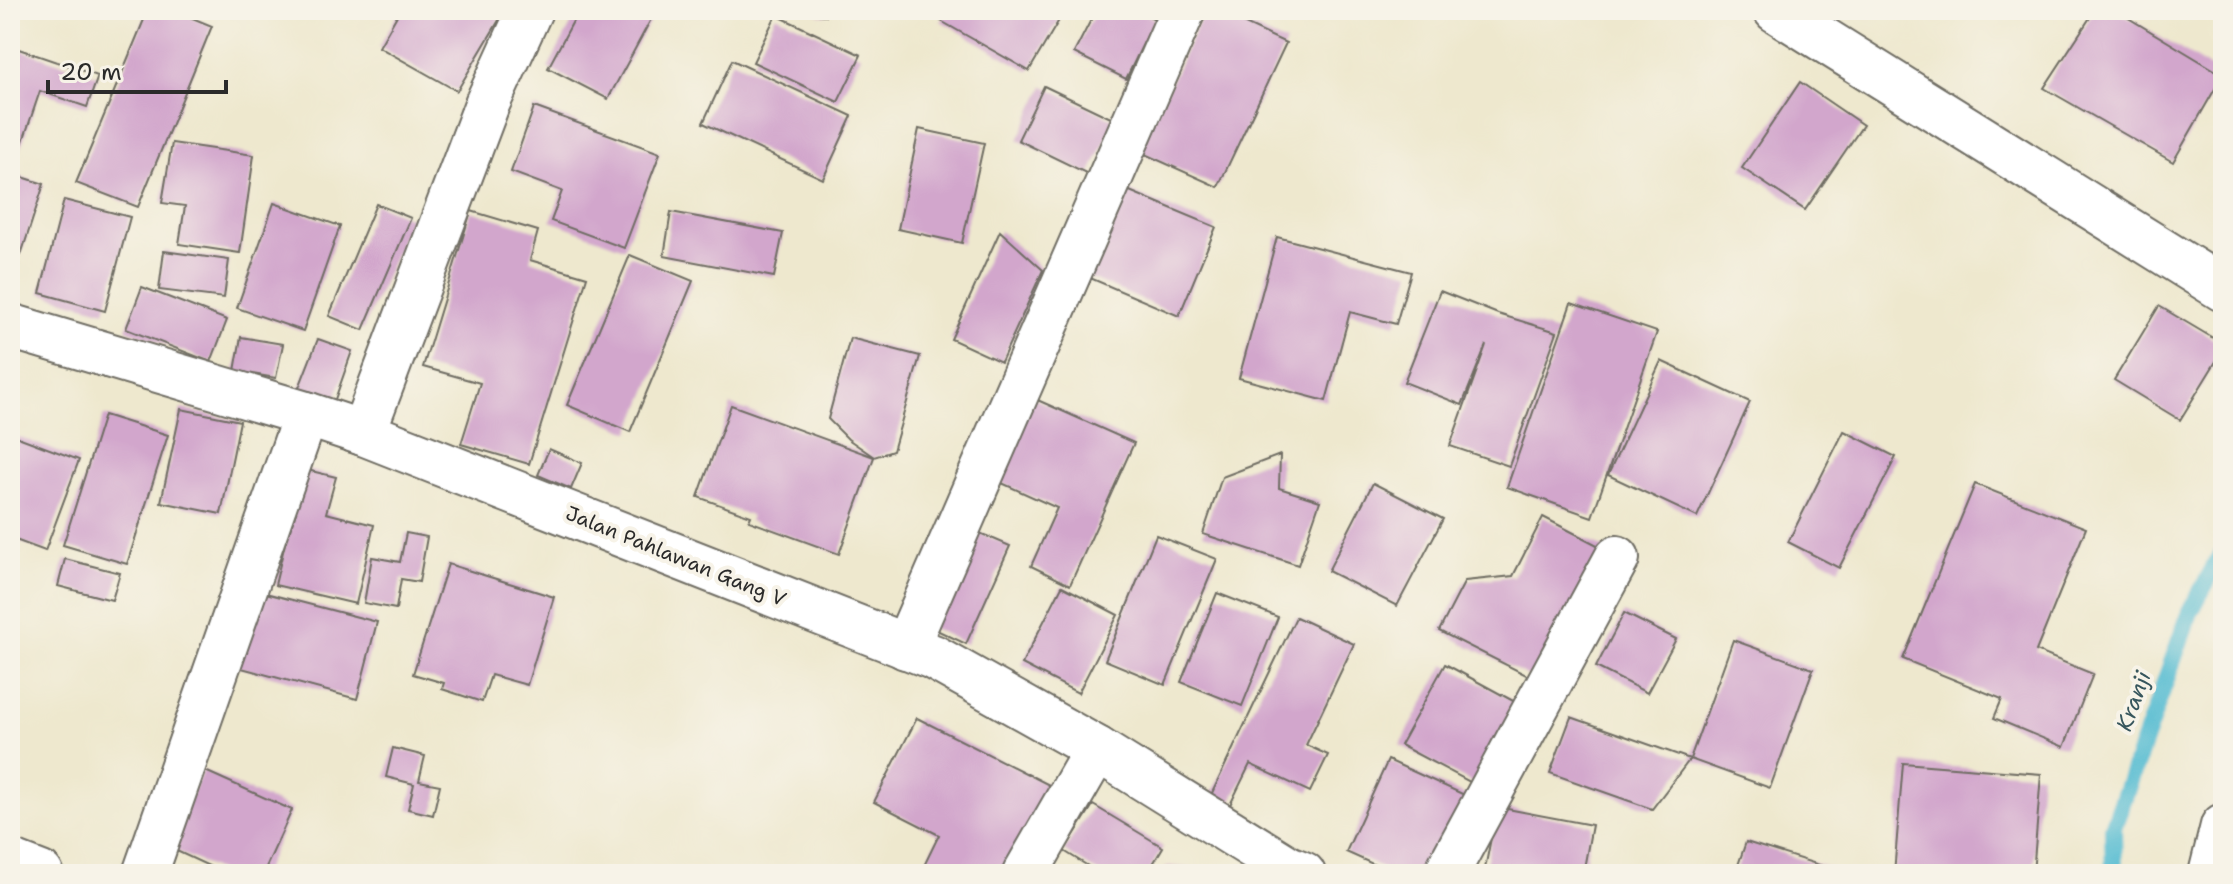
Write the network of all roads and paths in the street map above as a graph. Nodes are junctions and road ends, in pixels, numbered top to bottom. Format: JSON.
{"nodes":[{"id":1,"x":530,"y":10,"type":"edge"},
{"id":2,"x":1776,"y":10,"type":"edge"},
{"id":3,"x":1176,"y":13,"type":"edge"},
{"id":4,"x":2223,"y":289,"type":"edge"},
{"id":5,"x":10,"y":326,"type":"edge"},
{"id":6,"x":306,"y":414,"type":"junction"},
{"id":7,"x":363,"y":433,"type":"junction"},
{"id":8,"x":1617,"y":558,"type":"dead end"},
{"id":9,"x":906,"y":647,"type":"junction"},
{"id":10,"x":1097,"y":749,"type":"junction"},
{"id":11,"x":2223,"y":826,"type":"edge"},
{"id":12,"x":10,"y":862,"type":"edge"},
{"id":13,"x":1292,"y":872,"type":"edge"},
{"id":14,"x":41,"y":874,"type":"edge"},
{"id":15,"x":145,"y":874,"type":"edge"},
{"id":16,"x":1025,"y":874,"type":"edge"},
{"id":17,"x":1446,"y":874,"type":"edge"},
{"id":18,"x":2211,"y":874,"type":"edge"}],
"edges":[{"from":1,"to":7,"type":"street"},
{"from":2,"to":4,"type":"street"},
{"from":3,"to":9,"type":"street"},
{"from":5,"to":6,"type":"street","name":"Jalan Pahlawan Gang V"},
{"from":6,"to":7,"type":"street","name":"Jalan Pahlawan Gang V"},
{"from":6,"to":15,"type":"street"},
{"from":7,"to":9,"type":"street","name":"Jalan Pahlawan Gang V"},
{"from":8,"to":17,"type":"street"},
{"from":9,"to":10,"type":"street","name":"Jalan Pahlawan Gang V"},
{"from":10,"to":13,"type":"street","name":"Jalan Pahlawan Gang V"},
{"from":10,"to":16,"type":"street"},
{"from":11,"to":18,"type":"street"},
{"from":12,"to":14,"type":"street"}]}
